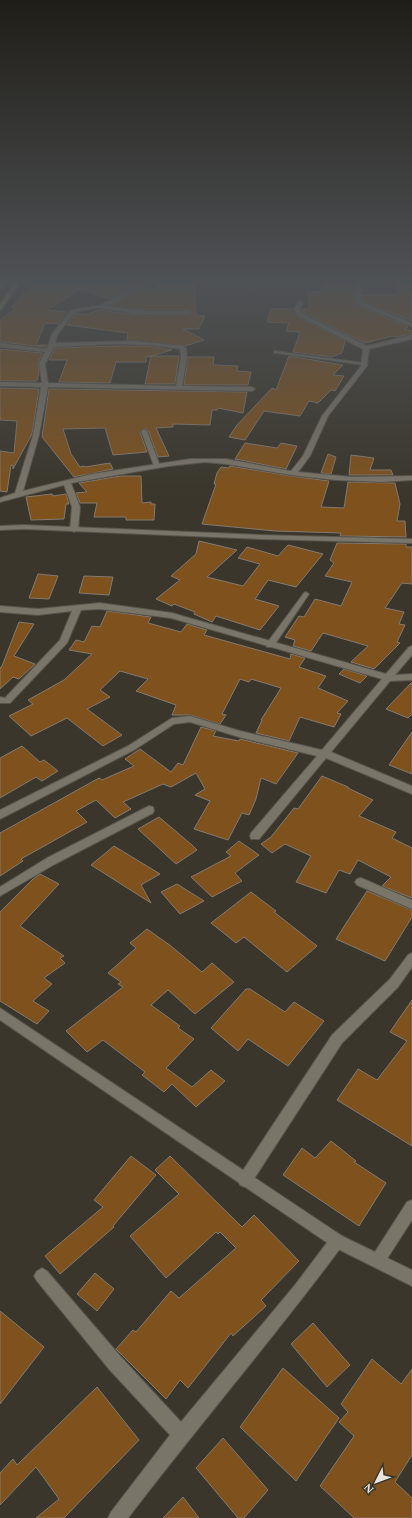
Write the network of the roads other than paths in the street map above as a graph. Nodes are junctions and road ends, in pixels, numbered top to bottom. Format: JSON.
{"nodes":[{"id":1,"x":47,"y":352,"type":"edge"},
{"id":2,"x":183,"y":352,"type":"edge"},
{"id":3,"x":276,"y":352,"type":"dead end"},
{"id":4,"x":366,"y":352,"type":"edge"},
{"id":5,"x":364,"y":364,"type":"junction"},
{"id":6,"x":0,"y":384,"type":"edge"},
{"id":7,"x":45,"y":384,"type":"junction"},
{"id":8,"x":179,"y":386,"type":"junction"},
{"id":9,"x":252,"y":389,"type":"dead end"},
{"id":10,"x":144,"y":431,"type":"dead end"},
{"id":11,"x":157,"y":466,"type":"junction"},
{"id":12,"x":293,"y":473,"type":"junction"},
{"id":13,"x":412,"y":478,"type":"edge"},
{"id":14,"x":67,"y":482,"type":"junction"},
{"id":15,"x":18,"y":494,"type":"junction"},
{"id":16,"x":0,"y":500,"type":"edge"},
{"id":17,"x":0,"y":528,"type":"edge"},
{"id":18,"x":74,"y":530,"type":"junction"},
{"id":19,"x":412,"y":541,"type":"edge"},
{"id":20,"x":306,"y":594,"type":"dead end"},
{"id":21,"x":0,"y":609,"type":"edge"},
{"id":22,"x":77,"y":609,"type":"junction"},
{"id":23,"x":270,"y":645,"type":"junction"},
{"id":24,"x":412,"y":649,"type":"edge"},
{"id":25,"x":412,"y":677,"type":"edge"},
{"id":26,"x":388,"y":678,"type":"junction"},
{"id":27,"x":2,"y":703,"type":"edge"},
{"id":28,"x":325,"y":754,"type":"junction"},
{"id":29,"x":412,"y":790,"type":"edge"},
{"id":30,"x":149,"y":810,"type":"dead end"},
{"id":31,"x":0,"y":815,"type":"edge"},
{"id":32,"x":255,"y":836,"type":"dead end"},
{"id":33,"x":360,"y":882,"type":"dead end"},
{"id":34,"x":0,"y":892,"type":"edge"},
{"id":35,"x":412,"y":905,"type":"edge"},
{"id":36,"x":412,"y":958,"type":"edge"},
{"id":37,"x":0,"y":1013,"type":"edge"},
{"id":38,"x":245,"y":1180,"type":"junction"},
{"id":39,"x":412,"y":1207,"type":"edge"},
{"id":40,"x":337,"y":1241,"type":"junction"},
{"id":41,"x":378,"y":1260,"type":"junction"},
{"id":42,"x":42,"y":1276,"type":"dead end"},
{"id":43,"x":412,"y":1278,"type":"edge"},
{"id":44,"x":181,"y":1435,"type":"junction"},
{"id":45,"x":117,"y":1518,"type":"edge"}],
"edges":[{"from":1,"to":7,"type":"street"},
{"from":2,"to":8,"type":"street"},
{"from":3,"to":5,"type":"lane"},
{"from":4,"to":5,"type":"street"},
{"from":5,"to":12,"type":"street"},
{"from":6,"to":7,"type":"street"},
{"from":7,"to":8,"type":"street"},
{"from":7,"to":15,"type":"street"},
{"from":8,"to":9,"type":"street"},
{"from":10,"to":11,"type":"lane"},
{"from":11,"to":12,"type":"street"},
{"from":11,"to":14,"type":"street"},
{"from":12,"to":13,"type":"street"},
{"from":14,"to":15,"type":"street"},
{"from":14,"to":18,"type":"street"},
{"from":15,"to":16,"type":"street"},
{"from":17,"to":18,"type":"street"},
{"from":18,"to":19,"type":"street"},
{"from":20,"to":23,"type":"lane"},
{"from":21,"to":22,"type":"street"},
{"from":22,"to":23,"type":"street"},
{"from":22,"to":27,"type":"street"},
{"from":23,"to":26,"type":"street"},
{"from":24,"to":26,"type":"street"},
{"from":25,"to":26,"type":"street"},
{"from":26,"to":28,"type":"street"},
{"from":28,"to":29,"type":"street"},
{"from":28,"to":31,"type":"street"},
{"from":28,"to":32,"type":"street"},
{"from":30,"to":34,"type":"street"},
{"from":33,"to":35,"type":"street"},
{"from":36,"to":38,"type":"street"},
{"from":37,"to":38,"type":"street"},
{"from":38,"to":40,"type":"street"},
{"from":39,"to":41,"type":"street"},
{"from":40,"to":41,"type":"street"},
{"from":40,"to":44,"type":"street"},
{"from":41,"to":43,"type":"street"},
{"from":42,"to":44,"type":"street"},
{"from":44,"to":45,"type":"street"}]}
